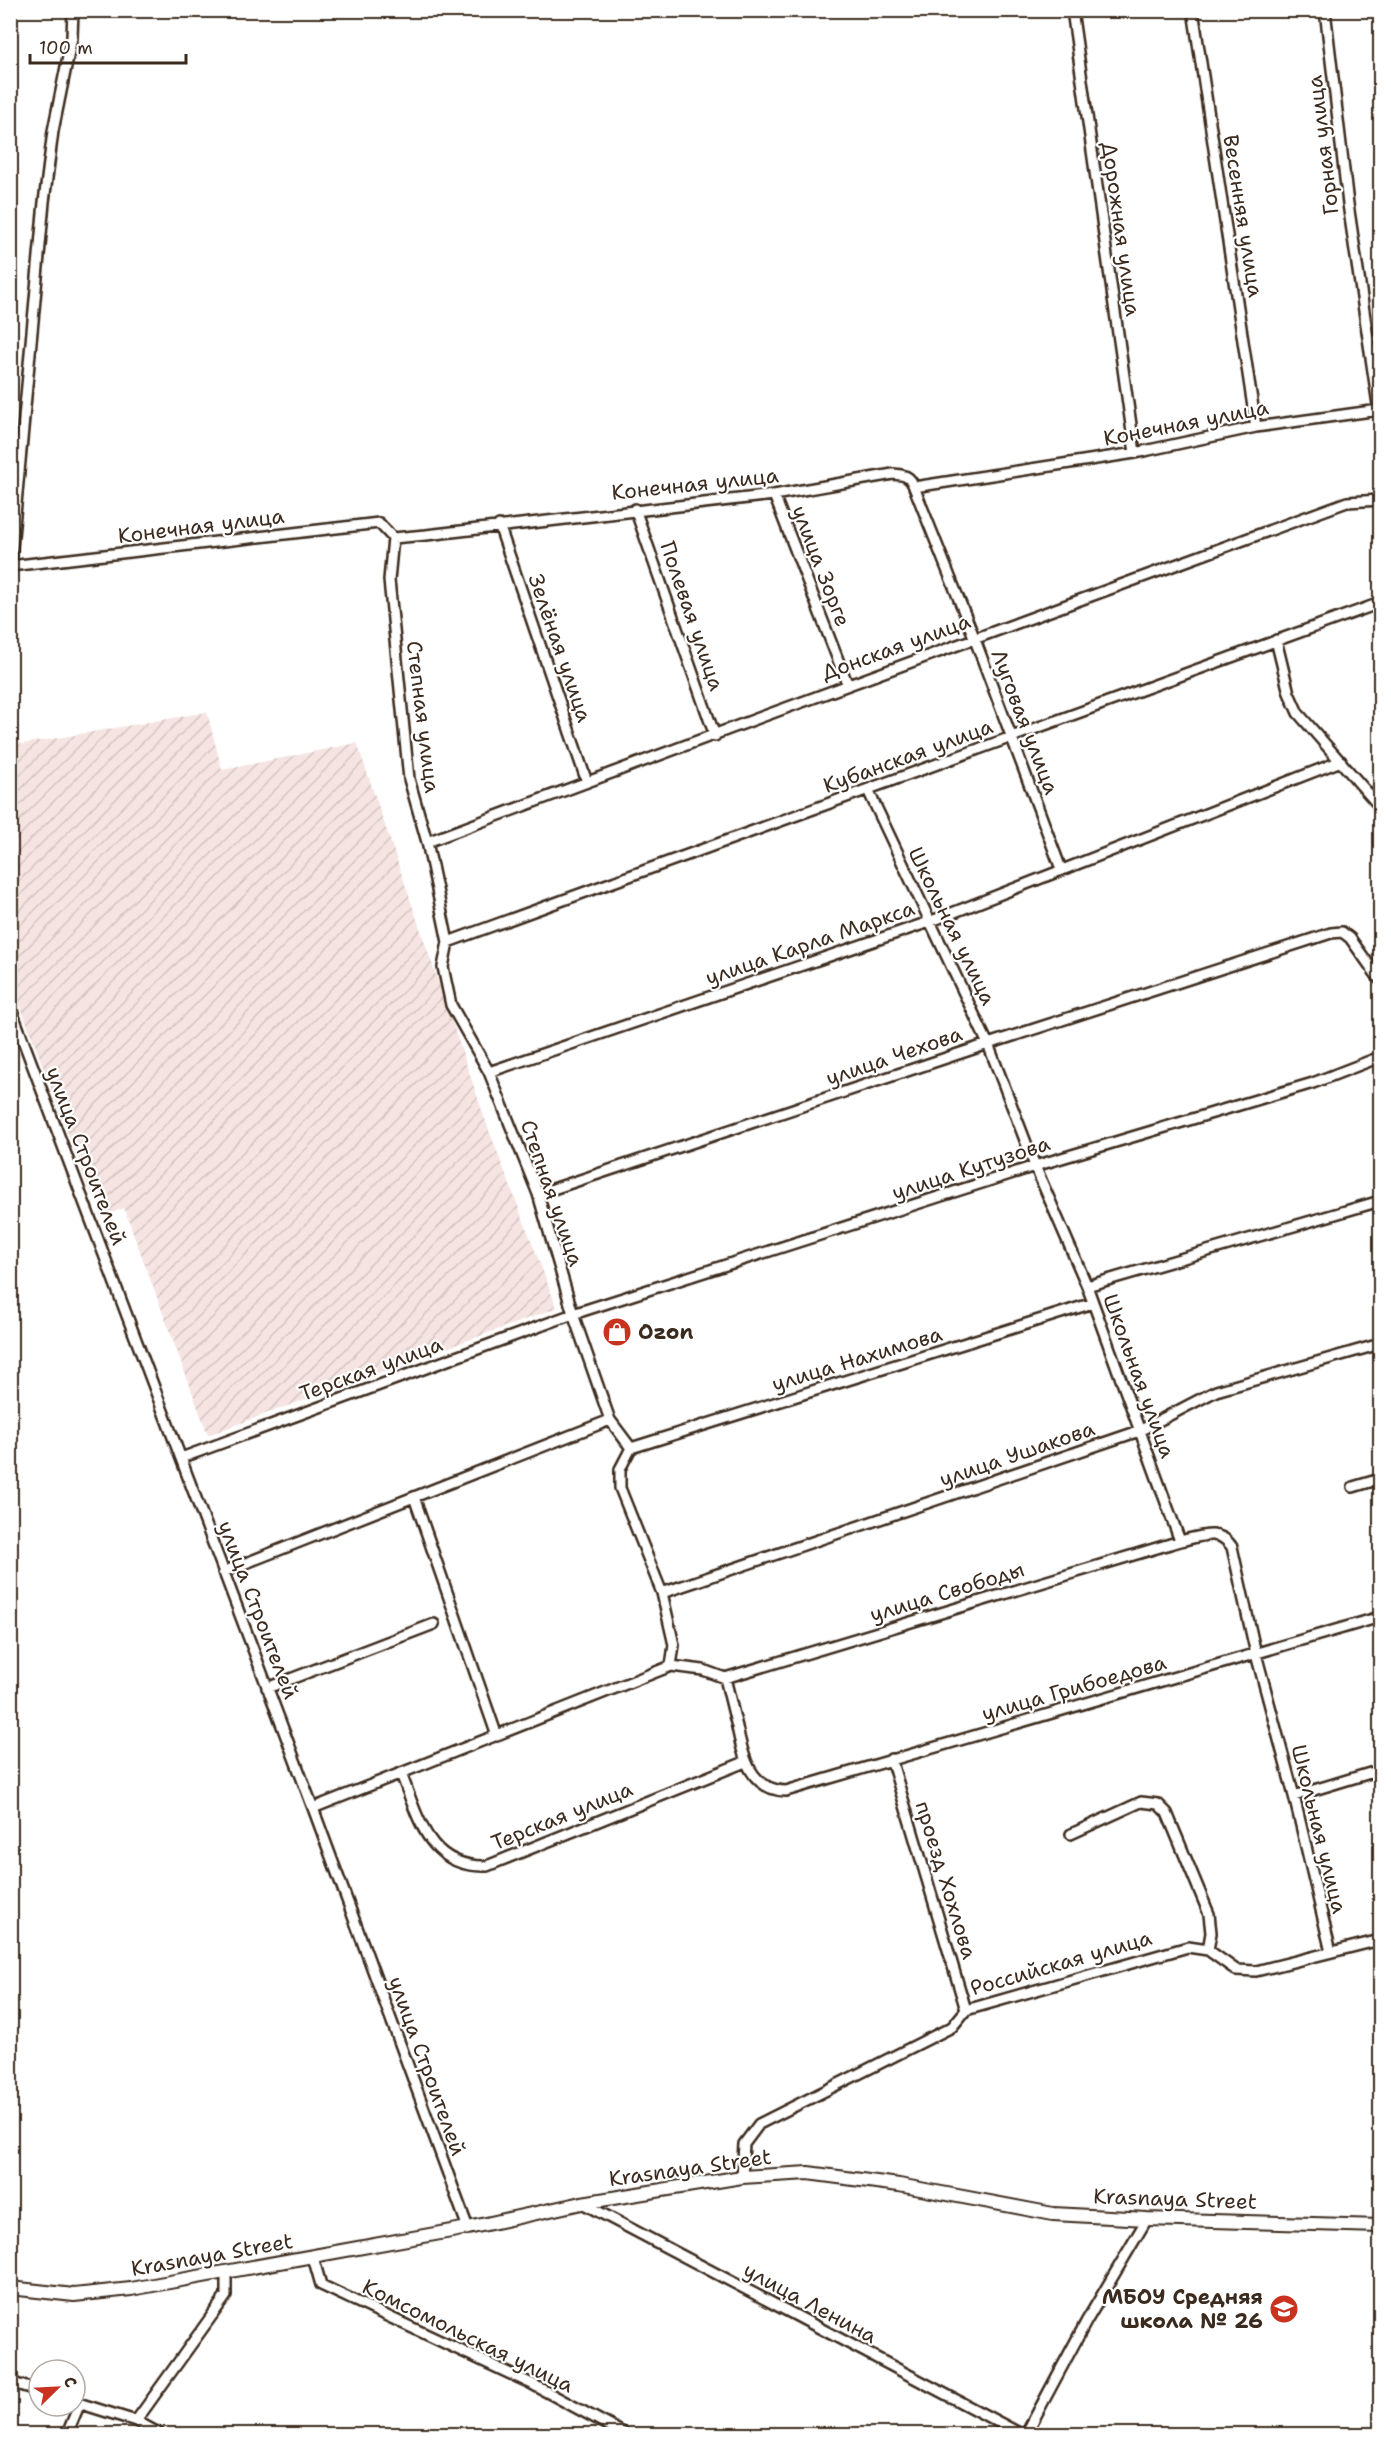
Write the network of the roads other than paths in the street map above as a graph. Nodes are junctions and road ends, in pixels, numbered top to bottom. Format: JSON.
{"nodes":[{"id":1,"x":72,"y":10,"type":"edge"},
{"id":2,"x":1072,"y":10,"type":"edge"},
{"id":3,"x":1193,"y":10,"type":"edge"},
{"id":4,"x":1325,"y":10,"type":"edge"},
{"id":5,"x":1380,"y":414,"type":"edge"},
{"id":6,"x":1256,"y":427,"type":"junction"},
{"id":7,"x":1135,"y":453,"type":"junction"},
{"id":8,"x":914,"y":487,"type":"junction"},
{"id":9,"x":774,"y":495,"type":"junction"},
{"id":10,"x":1380,"y":500,"type":"edge"},
{"id":11,"x":635,"y":509,"type":"junction"},
{"id":12,"x":499,"y":525,"type":"junction"},
{"id":13,"x":393,"y":538,"type":"junction"},
{"id":14,"x":11,"y":567,"type":"edge"},
{"id":15,"x":1380,"y":603,"type":"edge"},
{"id":16,"x":974,"y":637,"type":"junction"},
{"id":17,"x":1276,"y":640,"type":"junction"},
{"id":18,"x":847,"y":683,"type":"junction"},
{"id":19,"x":715,"y":736,"type":"junction"},
{"id":20,"x":1012,"y":736,"type":"junction"},
{"id":21,"x":1341,"y":761,"type":"junction"},
{"id":22,"x":587,"y":782,"type":"junction"},
{"id":23,"x":868,"y":790,"type":"junction"},
{"id":24,"x":1380,"y":807,"type":"edge"},
{"id":25,"x":427,"y":842,"type":"junction"},
{"id":26,"x":1061,"y":869,"type":"junction"},
{"id":27,"x":929,"y":922,"type":"junction"},
{"id":28,"x":448,"y":942,"type":"junction"},
{"id":29,"x":1380,"y":980,"type":"edge"},
{"id":30,"x":10,"y":1006,"type":"edge"},
{"id":31,"x":988,"y":1044,"type":"junction"},
{"id":32,"x":1380,"y":1057,"type":"edge"},
{"id":33,"x":489,"y":1072,"type":"junction"},
{"id":34,"x":1035,"y":1166,"type":"junction"},
{"id":35,"x":538,"y":1194,"type":"junction"},
{"id":36,"x":1380,"y":1201,"type":"edge"},
{"id":37,"x":1087,"y":1286,"type":"junction"},
{"id":38,"x":1093,"y":1304,"type":"junction"},
{"id":39,"x":573,"y":1314,"type":"junction"},
{"id":40,"x":1380,"y":1344,"type":"edge"},
{"id":41,"x":610,"y":1420,"type":"junction"},
{"id":42,"x":1139,"y":1431,"type":"junction"},
{"id":43,"x":632,"y":1448,"type":"junction"},
{"id":44,"x":181,"y":1458,"type":"junction"},
{"id":45,"x":1380,"y":1479,"type":"edge"},
{"id":46,"x":1353,"y":1487,"type":"dead end"},
{"id":47,"x":414,"y":1497,"type":"junction"},
{"id":48,"x":1180,"y":1542,"type":"junction"},
{"id":49,"x":223,"y":1572,"type":"junction"},
{"id":50,"x":662,"y":1593,"type":"junction"},
{"id":51,"x":1380,"y":1617,"type":"edge"},
{"id":52,"x":434,"y":1624,"type":"dead end"},
{"id":53,"x":1256,"y":1654,"type":"junction"},
{"id":54,"x":671,"y":1666,"type":"junction"},
{"id":55,"x":725,"y":1677,"type":"junction"},
{"id":56,"x":267,"y":1688,"type":"junction"},
{"id":57,"x":497,"y":1736,"type":"junction"},
{"id":58,"x":891,"y":1760,"type":"junction"},
{"id":59,"x":745,"y":1762,"type":"junction"},
{"id":60,"x":1380,"y":1770,"type":"edge"},
{"id":61,"x":401,"y":1774,"type":"junction"},
{"id":62,"x":1294,"y":1796,"type":"junction"},
{"id":63,"x":313,"y":1808,"type":"junction"},
{"id":64,"x":1071,"y":1834,"type":"dead end"},
{"id":65,"x":1380,"y":1940,"type":"edge"},
{"id":66,"x":1208,"y":1950,"type":"junction"},
{"id":67,"x":1331,"y":1952,"type":"junction"},
{"id":68,"x":966,"y":2010,"type":"junction"},
{"id":69,"x":742,"y":2177,"type":"junction"},
{"id":70,"x":582,"y":2203,"type":"junction"},
{"id":71,"x":1147,"y":2219,"type":"junction"},
{"id":72,"x":1380,"y":2226,"type":"edge"},
{"id":73,"x":468,"y":2228,"type":"junction"},
{"id":74,"x":314,"y":2257,"type":"junction"},
{"id":75,"x":226,"y":2272,"type":"junction"},
{"id":76,"x":10,"y":2288,"type":"edge"},
{"id":77,"x":10,"y":2382,"type":"edge"},
{"id":78,"x":27,"y":2387,"type":"edge"},
{"id":79,"x":87,"y":2406,"type":"edge"},
{"id":80,"x":72,"y":2418,"type":"edge"},
{"id":81,"x":136,"y":2421,"type":"junction"},
{"id":82,"x":67,"y":2434,"type":"edge"},
{"id":83,"x":159,"y":2434,"type":"edge"},
{"id":84,"x":625,"y":2434,"type":"edge"},
{"id":85,"x":1024,"y":2434,"type":"edge"}],
"edges":[{"from":1,"to":14,"type":"street"},
{"from":2,"to":7,"type":"street","name":"Дорожная улица"},
{"from":3,"to":6,"type":"street","name":"Весенняя улица"},
{"from":4,"to":5,"type":"street","name":"Горная улица"},
{"from":5,"to":6,"type":"street","name":"Конечная улица"},
{"from":6,"to":7,"type":"street","name":"Конечная улица"},
{"from":7,"to":8,"type":"street","name":"Конечная улица"},
{"from":8,"to":9,"type":"street","name":"Конечная улица"},
{"from":8,"to":16,"type":"street","name":"Луговая улица"},
{"from":9,"to":11,"type":"street","name":"Конечная улица"},
{"from":9,"to":18,"type":"street","name":"улица Зорге"},
{"from":10,"to":16,"type":"street","name":"Донская улица"},
{"from":11,"to":12,"type":"street","name":"Конечная улица"},
{"from":11,"to":19,"type":"street","name":"Полевая улица"},
{"from":12,"to":13,"type":"street","name":"Конечная улица"},
{"from":12,"to":22,"type":"street","name":"Зелёная улица"},
{"from":13,"to":14,"type":"street","name":"Конечная улица"},
{"from":13,"to":25,"type":"street","name":"Степная улица"},
{"from":15,"to":17,"type":"street","name":"Кубанская улица"},
{"from":16,"to":18,"type":"street","name":"Донская улица"},
{"from":16,"to":20,"type":"street","name":"Луговая улица"},
{"from":17,"to":20,"type":"street","name":"Кубанская улица"},
{"from":17,"to":21,"type":"street"},
{"from":18,"to":19,"type":"street","name":"Донская улица"},
{"from":19,"to":22,"type":"street","name":"Донская улица"},
{"from":20,"to":23,"type":"street","name":"Кубанская улица"},
{"from":20,"to":26,"type":"street","name":"Луговая улица"},
{"from":21,"to":24,"type":"street"},
{"from":21,"to":26,"type":"street","name":"улица Карла Маркса"},
{"from":22,"to":25,"type":"street","name":"Донская улица"},
{"from":23,"to":27,"type":"street","name":"Школьная улица"},
{"from":23,"to":28,"type":"street","name":"Кубанская улица"},
{"from":25,"to":28,"type":"street","name":"Степная улица"},
{"from":26,"to":27,"type":"street","name":"улица Карла Маркса"},
{"from":27,"to":31,"type":"street","name":"Школьная улица"},
{"from":27,"to":33,"type":"street","name":"улица Карла Маркса"},
{"from":28,"to":33,"type":"street","name":"Степная улица"},
{"from":29,"to":31,"type":"street","name":"улица Чехова"},
{"from":30,"to":44,"type":"street","name":"улица Строителей"},
{"from":31,"to":34,"type":"street","name":"Школьная улица"},
{"from":31,"to":35,"type":"street","name":"улица Чехова"},
{"from":32,"to":34,"type":"street","name":"улица Кутузова"},
{"from":33,"to":35,"type":"street","name":"Степная улица"},
{"from":34,"to":37,"type":"street","name":"Школьная улица"},
{"from":34,"to":39,"type":"street","name":"улица Кутузова"},
{"from":35,"to":39,"type":"street","name":"Степная улица"},
{"from":36,"to":37,"type":"street"},
{"from":37,"to":38,"type":"street","name":"Школьная улица"},
{"from":38,"to":42,"type":"street","name":"Школьная улица"},
{"from":38,"to":43,"type":"street","name":"улица Нахимова"},
{"from":39,"to":41,"type":"street","name":"Степная улица"},
{"from":39,"to":44,"type":"street","name":"Терская улица"},
{"from":40,"to":42,"type":"street","name":"улица Ушакова"},
{"from":41,"to":43,"type":"street","name":"Степная улица"},
{"from":41,"to":47,"type":"street"},
{"from":42,"to":48,"type":"street","name":"Школьная улица"},
{"from":42,"to":50,"type":"street","name":"улица Ушакова"},
{"from":43,"to":50,"type":"street"},
{"from":44,"to":49,"type":"street","name":"улица Строителей"},
{"from":45,"to":46,"type":"street"},
{"from":47,"to":49,"type":"street"},
{"from":47,"to":57,"type":"street"},
{"from":48,"to":53,"type":"street","name":"Школьная улица"},
{"from":48,"to":55,"type":"street","name":"улица Свободы"},
{"from":49,"to":56,"type":"street","name":"улица Строителей"},
{"from":50,"to":54,"type":"street"},
{"from":51,"to":53,"type":"street","name":"улица Грибоедова"},
{"from":52,"to":56,"type":"street"},
{"from":53,"to":58,"type":"street","name":"улица Грибоедова"},
{"from":53,"to":62,"type":"street","name":"Школьная улица"},
{"from":54,"to":55,"type":"street"},
{"from":54,"to":57,"type":"street"},
{"from":55,"to":59,"type":"street"},
{"from":56,"to":63,"type":"street","name":"улица Строителей"},
{"from":57,"to":61,"type":"street"},
{"from":58,"to":59,"type":"street","name":"улица Грибоедова"},
{"from":58,"to":68,"type":"street","name":"проезд Хохлова"},
{"from":59,"to":61,"type":"street","name":"Терская улица"},
{"from":60,"to":62,"type":"street"},
{"from":61,"to":63,"type":"street"},
{"from":62,"to":67,"type":"street","name":"Школьная улица"},
{"from":63,"to":73,"type":"street","name":"улица Строителей"},
{"from":64,"to":66,"type":"street"},
{"from":65,"to":67,"type":"street"},
{"from":66,"to":67,"type":"street"},
{"from":66,"to":68,"type":"street","name":"Российская улица"},
{"from":68,"to":69,"type":"street","name":"Российская улица"},
{"from":69,"to":70,"type":"main road","name":"Krasnaya Street"},
{"from":69,"to":71,"type":"main road","name":"Krasnaya Street"},
{"from":70,"to":73,"type":"main road","name":"Krasnaya Street"},
{"from":70,"to":85,"type":"street","name":"улица Ленина"},
{"from":71,"to":72,"type":"main road","name":"Krasnaya Street"},
{"from":71,"to":85,"type":"street"},
{"from":73,"to":74,"type":"main road","name":"Krasnaya Street"},
{"from":74,"to":75,"type":"main road","name":"Krasnaya Street"},
{"from":74,"to":84,"type":"street","name":"Комсомольская улица"},
{"from":75,"to":76,"type":"main road","name":"Krasnaya Street"},
{"from":75,"to":81,"type":"street"},
{"from":77,"to":78,"type":"street"},
{"from":79,"to":81,"type":"street"},
{"from":80,"to":82,"type":"street"},
{"from":81,"to":83,"type":"street"}]}
